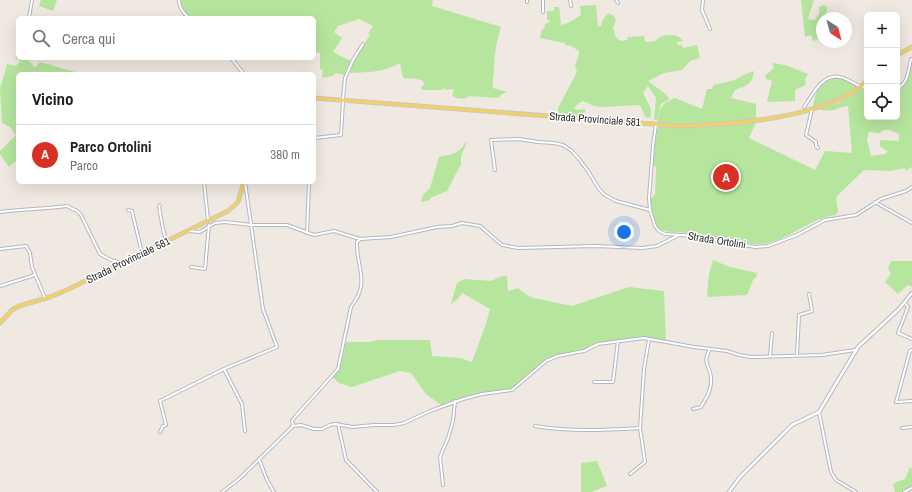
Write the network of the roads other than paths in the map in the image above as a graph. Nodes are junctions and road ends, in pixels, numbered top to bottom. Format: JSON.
{"nodes":[{"id":1,"x":32,"y":0,"type":"edge"},
{"id":2,"x":179,"y":0,"type":"edge"},
{"id":3,"x":543,"y":0,"type":"edge"},
{"id":4,"x":570,"y":0,"type":"edge"},
{"id":5,"x":703,"y":0,"type":"edge"},
{"id":6,"x":571,"y":6,"type":"dead end"},
{"id":7,"x":542,"y":12,"type":"dead end"},
{"id":8,"x":29,"y":16,"type":"edge"},
{"id":9,"x":186,"y":16,"type":"edge"},
{"id":10,"x":710,"y":30,"type":"dead end"},
{"id":11,"x":363,"y":44,"type":"dead end"},
{"id":12,"x":912,"y":47,"type":"edge"},
{"id":13,"x":900,"y":53,"type":"edge"},
{"id":14,"x":911,"y":59,"type":"dead end"},
{"id":15,"x":232,"y":60,"type":"edge"},
{"id":16,"x":242,"y":72,"type":"edge"},
{"id":17,"x":864,"y":84,"type":"edge"},
{"id":18,"x":861,"y":87,"type":"junction"},
{"id":19,"x":900,"y":87,"type":"edge"},
{"id":20,"x":864,"y":88,"type":"edge"},
{"id":21,"x":316,"y":98,"type":"edge"},
{"id":22,"x":343,"y":100,"type":"junction"},
{"id":23,"x":804,"y":107,"type":"dead end"},
{"id":24,"x":812,"y":109,"type":"junction"},
{"id":25,"x":656,"y":124,"type":"junction"},
{"id":26,"x":316,"y":138,"type":"edge"},
{"id":27,"x":818,"y":148,"type":"dead end"},
{"id":28,"x":495,"y":170,"type":"dead end"},
{"id":29,"x":204,"y":184,"type":"edge"},
{"id":30,"x":244,"y":184,"type":"edge"},
{"id":31,"x":244,"y":184,"type":"edge"},
{"id":32,"x":309,"y":184,"type":"edge"},
{"id":33,"x":912,"y":187,"type":"edge"},
{"id":34,"x":875,"y":202,"type":"junction"},
{"id":35,"x":160,"y":205,"type":"dead end"},
{"id":36,"x":128,"y":210,"type":"dead end"},
{"id":37,"x":650,"y":210,"type":"junction"},
{"id":38,"x":0,"y":212,"type":"edge"},
{"id":39,"x":208,"y":220,"type":"junction"},
{"id":40,"x":912,"y":223,"type":"edge"},
{"id":41,"x":252,"y":225,"type":"junction"},
{"id":42,"x":209,"y":226,"type":"junction"},
{"id":43,"x":188,"y":231,"type":"junction"},
{"id":44,"x":307,"y":233,"type":"junction"},
{"id":45,"x":679,"y":235,"type":"junction"},
{"id":46,"x":360,"y":239,"type":"junction"},
{"id":47,"x":166,"y":241,"type":"junction"},
{"id":48,"x":0,"y":249,"type":"edge"},
{"id":49,"x":142,"y":253,"type":"junction"},
{"id":50,"x":122,"y":263,"type":"junction"},
{"id":51,"x":191,"y":267,"type":"dead end"},
{"id":52,"x":35,"y":276,"type":"junction"},
{"id":53,"x":0,"y":286,"type":"edge"},
{"id":54,"x":912,"y":293,"type":"edge"},
{"id":55,"x":809,"y":294,"type":"dead end"},
{"id":56,"x":45,"y":298,"type":"junction"},
{"id":57,"x":905,"y":303,"type":"junction"},
{"id":58,"x":0,"y":323,"type":"edge"},
{"id":59,"x":772,"y":333,"type":"dead end"},
{"id":60,"x":649,"y":339,"type":"junction"},
{"id":61,"x":912,"y":339,"type":"edge"},
{"id":62,"x":618,"y":341,"type":"junction"},
{"id":63,"x":710,"y":349,"type":"junction"},
{"id":64,"x":855,"y":350,"type":"junction"},
{"id":65,"x":912,"y":350,"type":"edge"},
{"id":66,"x":797,"y":355,"type":"junction"},
{"id":67,"x":770,"y":356,"type":"junction"},
{"id":68,"x":224,"y":369,"type":"junction"},
{"id":69,"x":594,"y":382,"type":"dead end"},
{"id":70,"x":456,"y":401,"type":"junction"},
{"id":71,"x":912,"y":401,"type":"edge"},
{"id":72,"x":693,"y":410,"type":"dead end"},
{"id":73,"x":819,"y":412,"type":"junction"},
{"id":74,"x":338,"y":424,"type":"junction"},
{"id":75,"x":293,"y":426,"type":"junction"},
{"id":76,"x":535,"y":426,"type":"dead end"},
{"id":77,"x":912,"y":427,"type":"edge"},
{"id":78,"x":640,"y":428,"type":"junction"},
{"id":79,"x":902,"y":428,"type":"dead end"},
{"id":80,"x":245,"y":431,"type":"dead end"},
{"id":81,"x":160,"y":432,"type":"dead end"},
{"id":82,"x":260,"y":459,"type":"junction"},
{"id":83,"x":630,"y":474,"type":"dead end"},
{"id":84,"x":443,"y":485,"type":"dead end"},
{"id":85,"x":912,"y":488,"type":"edge"},
{"id":86,"x":222,"y":492,"type":"edge"},
{"id":87,"x":274,"y":492,"type":"edge"},
{"id":88,"x":377,"y":492,"type":"edge"},
{"id":89,"x":729,"y":492,"type":"edge"},
{"id":90,"x":856,"y":492,"type":"edge"},
{"id":91,"x":904,"y":492,"type":"edge"}],
"edges":[{"from":1,"to":8,"type":"street"},
{"from":2,"to":9,"type":"street"},
{"from":3,"to":7,"type":"street"},
{"from":4,"to":6,"type":"street"},
{"from":5,"to":10,"type":"street"},
{"from":11,"to":22,"type":"street"},
{"from":12,"to":13,"type":"main road"},
{"from":14,"to":19,"type":"street"},
{"from":15,"to":16,"type":"street"},
{"from":17,"to":18,"type":"main road","name":"Strada Provinciale 581"},
{"from":18,"to":20,"type":"street"},
{"from":18,"to":23,"type":"street"},
{"from":18,"to":24,"type":"main road","name":"Strada Provinciale 581"},
{"from":21,"to":22,"type":"main road","name":"Strada Provinciale 581"},
{"from":22,"to":25,"type":"main road","name":"Strada Provinciale 581"},
{"from":22,"to":26,"type":"street"},
{"from":24,"to":25,"type":"main road","name":"Strada Provinciale 581"},
{"from":24,"to":27,"type":"street"},
{"from":25,"to":37,"type":"street","name":"Strada Ortolini"},
{"from":28,"to":37,"type":"street"},
{"from":29,"to":39,"type":"street"},
{"from":30,"to":39,"type":"main road","name":"Strada Provinciale 581"},
{"from":31,"to":41,"type":"street"},
{"from":32,"to":44,"type":"street"},
{"from":33,"to":34,"type":"street","name":"Strada Ortolini"},
{"from":34,"to":40,"type":"street"},
{"from":34,"to":45,"type":"street","name":"Strada Ortolini"},
{"from":35,"to":47,"type":"street"},
{"from":36,"to":49,"type":"street"},
{"from":37,"to":45,"type":"street","name":"Strada Ortolini"},
{"from":38,"to":50,"type":"street"},
{"from":39,"to":43,"type":"main road","name":"Strada Provinciale 581"},
{"from":41,"to":42,"type":"street"},
{"from":41,"to":44,"type":"street"},
{"from":41,"to":68,"type":"street"},
{"from":42,"to":43,"type":"street"},
{"from":42,"to":51,"type":"street"},
{"from":43,"to":47,"type":"main road","name":"Strada Provinciale 581"},
{"from":44,"to":46,"type":"street"},
{"from":45,"to":46,"type":"street"},
{"from":46,"to":75,"type":"street"},
{"from":47,"to":49,"type":"main road","name":"Strada Provinciale 581"},
{"from":48,"to":52,"type":"street"},
{"from":49,"to":50,"type":"main road","name":"Strada Provinciale 581"},
{"from":50,"to":56,"type":"main road","name":"Strada Provinciale 581"},
{"from":52,"to":53,"type":"street"},
{"from":52,"to":56,"type":"street"},
{"from":54,"to":57,"type":"main road"},
{"from":55,"to":66,"type":"street"},
{"from":56,"to":58,"type":"main road","name":"Strada Provinciale 581"},
{"from":57,"to":61,"type":"street"},
{"from":57,"to":64,"type":"main road"},
{"from":59,"to":67,"type":"street"},
{"from":60,"to":62,"type":"street"},
{"from":60,"to":63,"type":"street"},
{"from":60,"to":78,"type":"street"},
{"from":62,"to":69,"type":"street"},
{"from":62,"to":70,"type":"street"},
{"from":63,"to":67,"type":"street"},
{"from":63,"to":72,"type":"street"},
{"from":64,"to":66,"type":"street"},
{"from":64,"to":73,"type":"main road"},
{"from":65,"to":71,"type":"street"},
{"from":66,"to":67,"type":"street"},
{"from":68,"to":80,"type":"street"},
{"from":68,"to":81,"type":"street"},
{"from":70,"to":74,"type":"street"},
{"from":70,"to":84,"type":"street"},
{"from":73,"to":89,"type":"main road"},
{"from":73,"to":90,"type":"street"},
{"from":74,"to":75,"type":"street"},
{"from":74,"to":88,"type":"street"},
{"from":75,"to":82,"type":"street"},
{"from":76,"to":78,"type":"street"},
{"from":77,"to":79,"type":"street"},
{"from":78,"to":83,"type":"street"},
{"from":82,"to":86,"type":"street"},
{"from":82,"to":87,"type":"street"},
{"from":85,"to":91,"type":"street"}]}
